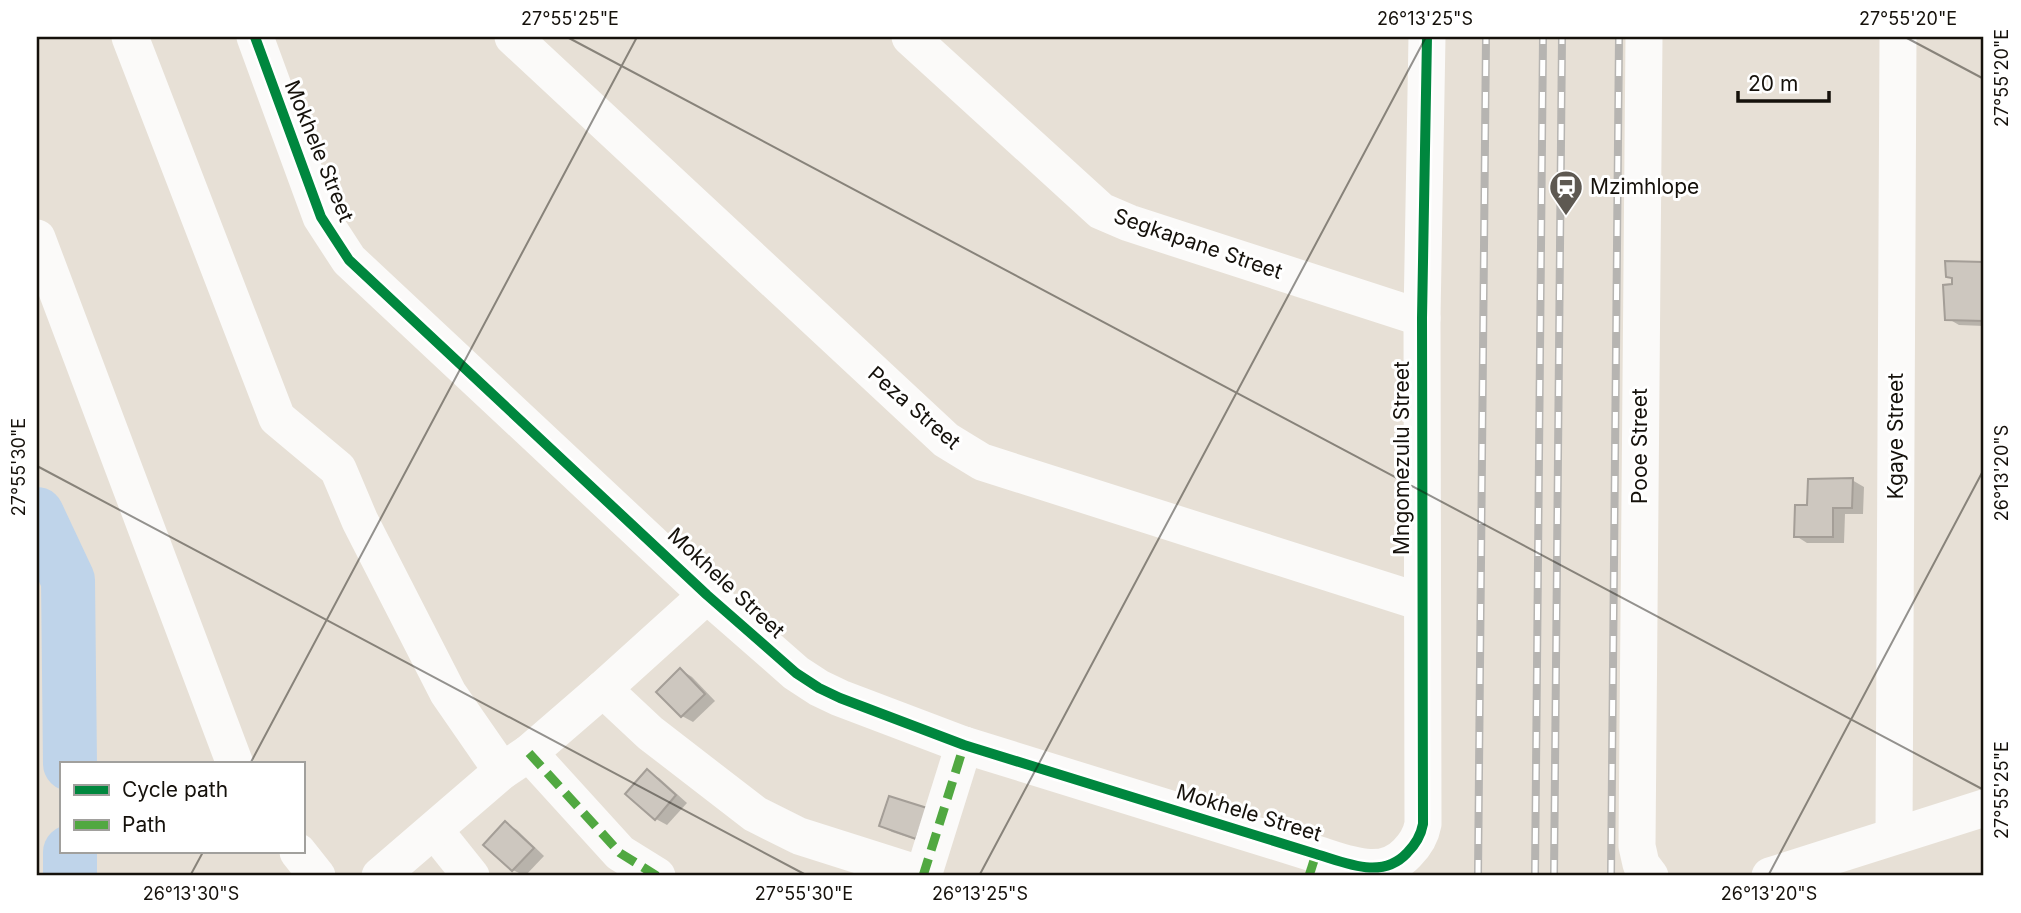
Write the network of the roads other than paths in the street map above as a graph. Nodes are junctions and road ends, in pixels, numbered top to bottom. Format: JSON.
{"nodes":[{"id":1,"x":130,"y":37,"type":"edge"},
{"id":2,"x":255,"y":37,"type":"edge"},
{"id":3,"x":513,"y":37,"type":"edge"},
{"id":4,"x":910,"y":37,"type":"edge"},
{"id":5,"x":1427,"y":37,"type":"edge"},
{"id":6,"x":1644,"y":37,"type":"edge"},
{"id":7,"x":1898,"y":37,"type":"edge"},
{"id":8,"x":37,"y":238,"type":"edge"},
{"id":9,"x":1422,"y":318,"type":"junction"},
{"id":10,"x":707,"y":595,"type":"junction"},
{"id":11,"x":1421,"y":602,"type":"junction"},
{"id":12,"x":603,"y":690,"type":"junction"},
{"id":13,"x":964,"y":745,"type":"junction"},
{"id":14,"x":233,"y":762,"type":"edge"},
{"id":15,"x":515,"y":762,"type":"junction"},
{"id":16,"x":1984,"y":808,"type":"edge"},
{"id":17,"x":435,"y":831,"type":"junction"},
{"id":18,"x":1894,"y":836,"type":"junction"},
{"id":19,"x":299,"y":853,"type":"edge"},
{"id":20,"x":1313,"y":865,"type":"edge"},
{"id":21,"x":1644,"y":866,"type":"edge"},
{"id":22,"x":1389,"y":867,"type":"joint"},
{"id":23,"x":317,"y":876,"type":"edge"},
{"id":24,"x":380,"y":876,"type":"edge"},
{"id":25,"x":471,"y":876,"type":"edge"},
{"id":26,"x":657,"y":876,"type":"edge"},
{"id":27,"x":923,"y":876,"type":"edge"},
{"id":28,"x":1770,"y":876,"type":"edge"}],
"edges":[{"from":1,"to":15,"type":"street"},
{"from":2,"to":10,"type":"street","name":"Mokhele Street"},
{"from":3,"to":11,"type":"street","name":"Peza Street"},
{"from":4,"to":9,"type":"street","name":"Segkapane Street"},
{"from":5,"to":9,"type":"street","name":"Mngomezulu Street"},
{"from":6,"to":21,"type":"street","name":"Pooe Street"},
{"from":7,"to":18,"type":"street","name":"Kgaye Street"},
{"from":8,"to":14,"type":"street"},
{"from":9,"to":11,"type":"street","name":"Mngomezulu Street"},
{"from":10,"to":12,"type":"street"},
{"from":10,"to":13,"type":"street","name":"Mokhele Street"},
{"from":11,"to":22,"type":"street","name":"Mngomezulu Street"},
{"from":12,"to":15,"type":"street"},
{"from":12,"to":27,"type":"street"},
{"from":13,"to":20,"type":"street","name":"Mokhele Street"},
{"from":13,"to":27,"type":"street"},
{"from":15,"to":17,"type":"street"},
{"from":15,"to":26,"type":"street"},
{"from":16,"to":18,"type":"street"},
{"from":17,"to":24,"type":"street"},
{"from":17,"to":25,"type":"street"},
{"from":18,"to":28,"type":"street"},
{"from":19,"to":23,"type":"street"},
{"from":20,"to":22,"type":"street","name":"Mokhele Street"}]}
